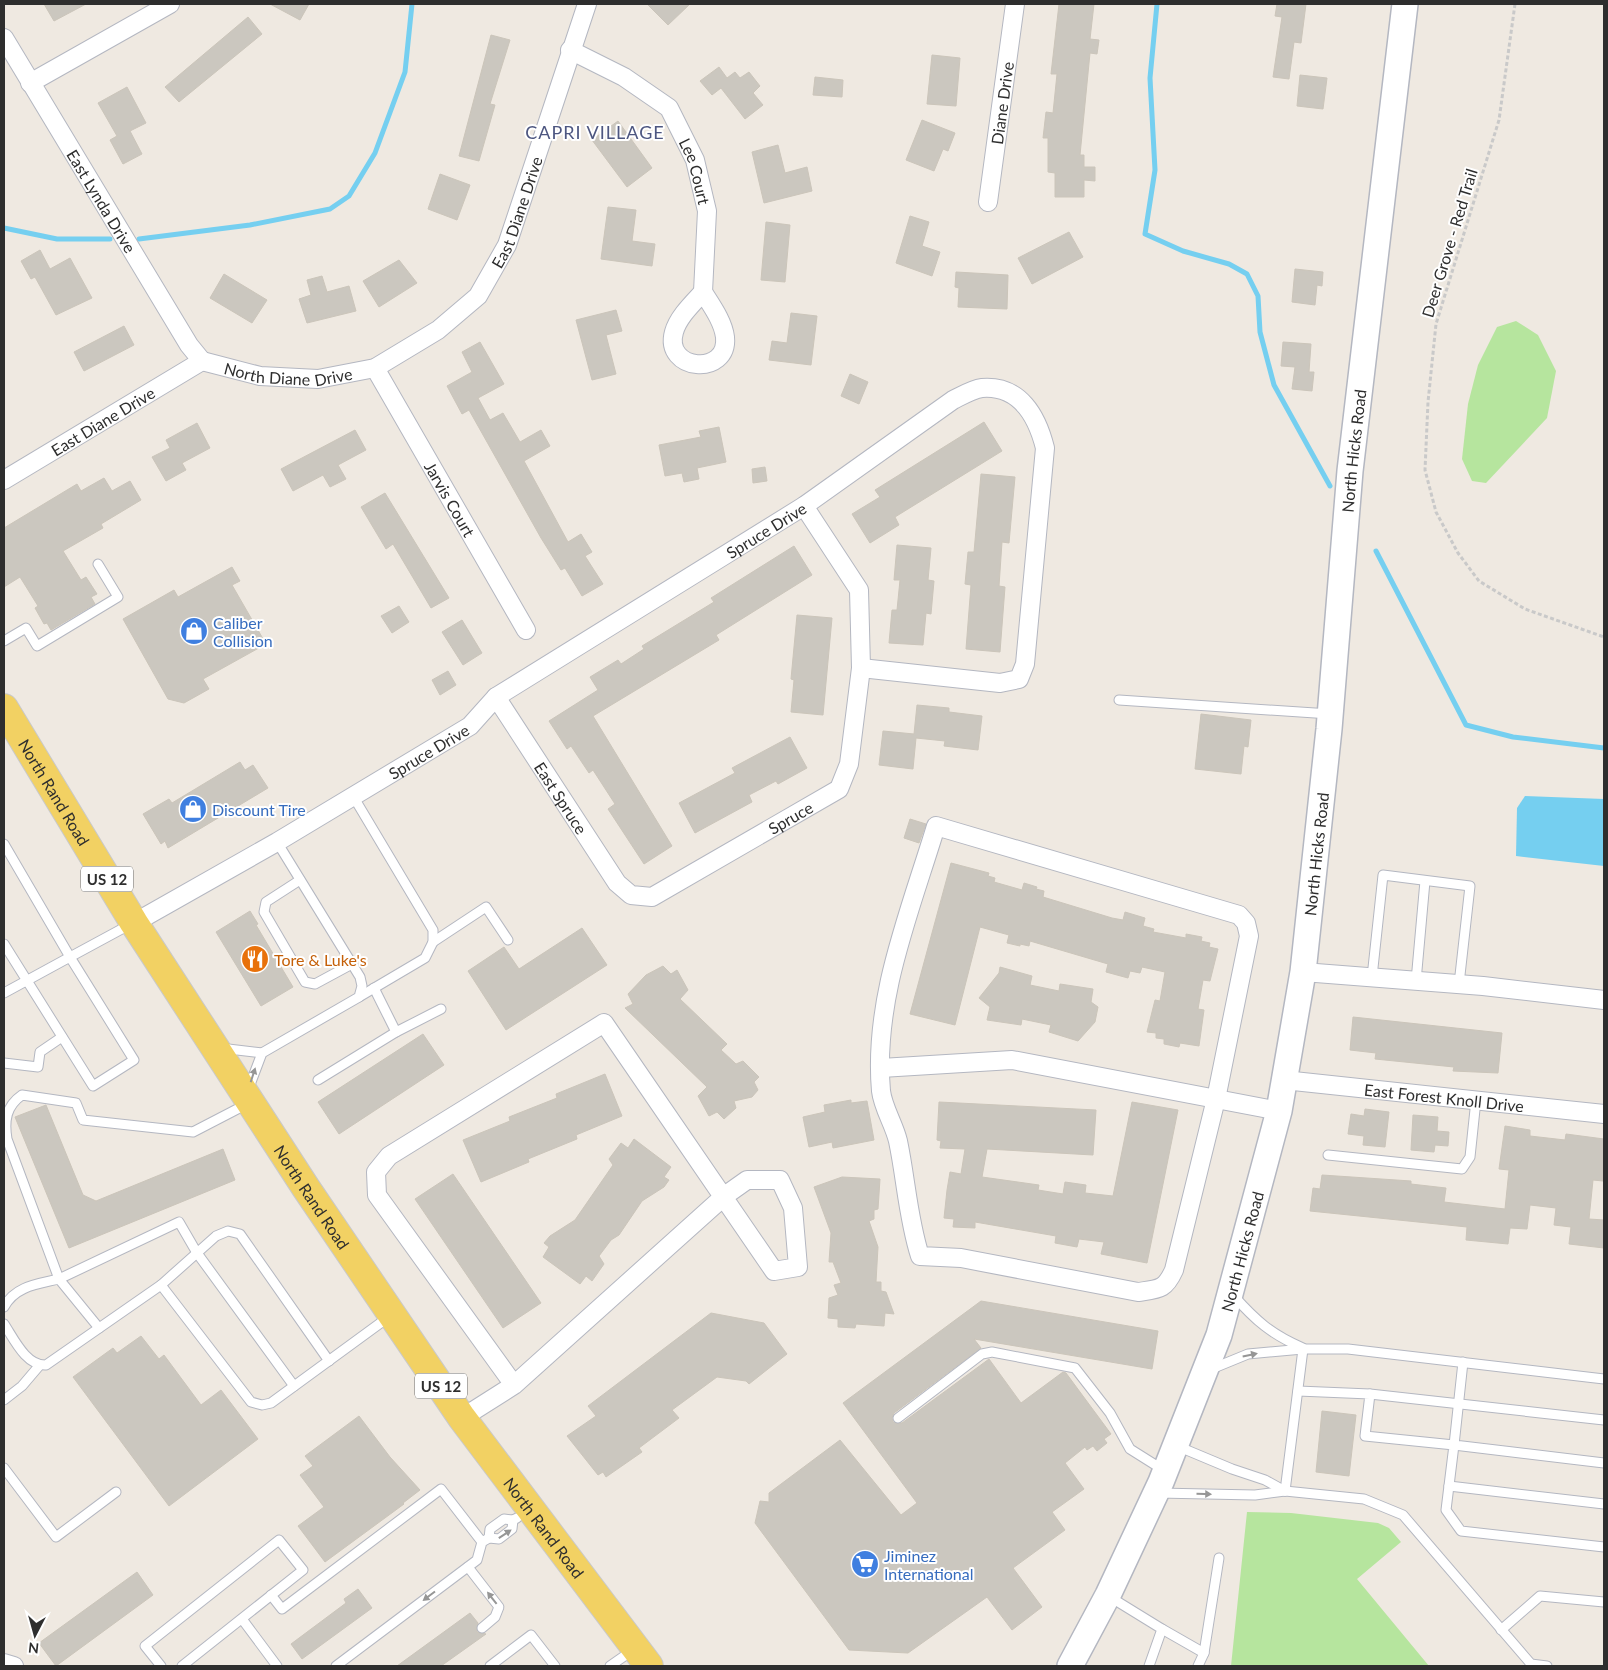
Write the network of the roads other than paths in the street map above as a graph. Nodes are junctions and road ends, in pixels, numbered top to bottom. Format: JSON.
{"nodes":[{"id":1,"x":170,"y":4,"type":"edge"},
{"id":2,"x":587,"y":4,"type":"edge"},
{"id":3,"x":1015,"y":4,"type":"edge"},
{"id":4,"x":1406,"y":4,"type":"edge"},
{"id":5,"x":4,"y":38,"type":"edge"},
{"id":6,"x":570,"y":50,"type":"junction"},
{"id":7,"x":30,"y":84,"type":"junction"},
{"id":8,"x":988,"y":202,"type":"dead end"},
{"id":9,"x":703,"y":292,"type":"dead end"},
{"id":10,"x":202,"y":361,"type":"junction"},
{"id":11,"x":375,"y":368,"type":"junction"},
{"id":12,"x":4,"y":480,"type":"edge"},
{"id":13,"x":804,"y":506,"type":"junction"},
{"id":14,"x":98,"y":564,"type":"dead end"},
{"id":15,"x":526,"y":630,"type":"dead end"},
{"id":16,"x":4,"y":641,"type":"edge"},
{"id":17,"x":861,"y":668,"type":"junction"},
{"id":18,"x":496,"y":697,"type":"junction"},
{"id":19,"x":1119,"y":700,"type":"dead end"},
{"id":20,"x":4,"y":708,"type":"edge"},
{"id":21,"x":1330,"y":714,"type":"junction"},
{"id":22,"x":353,"y":796,"type":"junction"},
{"id":23,"x":277,"y":842,"type":"junction"},
{"id":24,"x":4,"y":844,"type":"edge"},
{"id":25,"x":300,"y":880,"type":"junction"},
{"id":26,"x":1425,"y":880,"type":"junction"},
{"id":27,"x":631,"y":895,"type":"joint"},
{"id":28,"x":134,"y":923,"type":"junction"},
{"id":29,"x":508,"y":940,"type":"dead end"},
{"id":30,"x":433,"y":942,"type":"junction"},
{"id":31,"x":4,"y":944,"type":"edge"},
{"id":32,"x":70,"y":957,"type":"junction"},
{"id":33,"x":352,"y":964,"type":"junction"},
{"id":34,"x":1303,"y":972,"type":"junction"},
{"id":35,"x":1372,"y":977,"type":"junction"},
{"id":36,"x":1416,"y":980,"type":"junction"},
{"id":37,"x":27,"y":981,"type":"junction"},
{"id":38,"x":1459,"y":984,"type":"junction"},
{"id":39,"x":374,"y":988,"type":"junction"},
{"id":40,"x":4,"y":994,"type":"edge"},
{"id":41,"x":359,"y":997,"type":"junction"},
{"id":42,"x":1604,"y":1000,"type":"edge"},
{"id":43,"x":441,"y":1009,"type":"dead end"},
{"id":44,"x":396,"y":1032,"type":"junction"},
{"id":45,"x":62,"y":1037,"type":"junction"},
{"id":46,"x":216,"y":1047,"type":"junction"},
{"id":47,"x":262,"y":1053,"type":"junction"},
{"id":48,"x":4,"y":1063,"type":"edge"},
{"id":49,"x":881,"y":1068,"type":"junction"},
{"id":50,"x":318,"y":1080,"type":"dead end"},
{"id":51,"x":1284,"y":1080,"type":"junction"},
{"id":52,"x":1216,"y":1099,"type":"junction"},
{"id":53,"x":248,"y":1100,"type":"junction"},
{"id":54,"x":1476,"y":1100,"type":"junction"},
{"id":55,"x":1279,"y":1112,"type":"junction"},
{"id":56,"x":1604,"y":1114,"type":"edge"},
{"id":57,"x":1328,"y":1155,"type":"dead end"},
{"id":58,"x":723,"y":1197,"type":"junction"},
{"id":59,"x":197,"y":1253,"type":"junction"},
{"id":60,"x":60,"y":1279,"type":"junction"},
{"id":61,"x":161,"y":1285,"type":"junction"},
{"id":62,"x":1231,"y":1293,"type":"junction"},
{"id":63,"x":4,"y":1307,"type":"edge"},
{"id":64,"x":392,"y":1315,"type":"junction"},
{"id":65,"x":4,"y":1324,"type":"edge"},
{"id":66,"x":99,"y":1328,"type":"junction"},
{"id":67,"x":1303,"y":1349,"type":"junction"},
{"id":68,"x":329,"y":1360,"type":"junction"},
{"id":69,"x":1463,"y":1362,"type":"junction"},
{"id":70,"x":39,"y":1366,"type":"junction"},
{"id":71,"x":1204,"y":1372,"type":"junction"},
{"id":72,"x":1604,"y":1379,"type":"edge"},
{"id":73,"x":514,"y":1385,"type":"junction"},
{"id":74,"x":294,"y":1386,"type":"junction"},
{"id":75,"x":1298,"y":1391,"type":"junction"},
{"id":76,"x":1370,"y":1394,"type":"junction"},
{"id":77,"x":4,"y":1400,"type":"edge"},
{"id":78,"x":1458,"y":1404,"type":"junction"},
{"id":79,"x":462,"y":1418,"type":"junction"},
{"id":80,"x":898,"y":1418,"type":"dead end"},
{"id":81,"x":1604,"y":1420,"type":"edge"},
{"id":82,"x":1454,"y":1445,"type":"junction"},
{"id":83,"x":1175,"y":1446,"type":"junction"},
{"id":84,"x":1604,"y":1463,"type":"edge"},
{"id":85,"x":4,"y":1468,"type":"edge"},
{"id":86,"x":1160,"y":1482,"type":"junction"},
{"id":87,"x":1449,"y":1486,"type":"junction"},
{"id":88,"x":1285,"y":1491,"type":"junction"},
{"id":89,"x":116,"y":1492,"type":"dead end"},
{"id":90,"x":1604,"y":1504,"type":"edge"},
{"id":91,"x":521,"y":1514,"type":"junction"},
{"id":92,"x":485,"y":1540,"type":"junction"},
{"id":93,"x":1604,"y":1547,"type":"edge"},
{"id":94,"x":1218,"y":1558,"type":"dead end"},
{"id":95,"x":468,"y":1567,"type":"junction"},
{"id":96,"x":1108,"y":1595,"type":"junction"},
{"id":97,"x":271,"y":1596,"type":"junction"},
{"id":98,"x":1604,"y":1602,"type":"edge"},
{"id":99,"x":242,"y":1619,"type":"junction"},
{"id":100,"x":482,"y":1628,"type":"dead end"},
{"id":101,"x":1162,"y":1629,"type":"junction"},
{"id":102,"x":1501,"y":1630,"type":"junction"},
{"id":103,"x":1204,"y":1653,"type":"junction"},
{"id":104,"x":642,"y":1657,"type":"edge"},
{"id":105,"x":4,"y":1662,"type":"edge"},
{"id":106,"x":1531,"y":1665,"type":"edge"},
{"id":107,"x":14,"y":1666,"type":"edge"},
{"id":108,"x":161,"y":1666,"type":"edge"},
{"id":109,"x":182,"y":1666,"type":"edge"},
{"id":110,"x":277,"y":1666,"type":"edge"},
{"id":111,"x":336,"y":1666,"type":"edge"},
{"id":112,"x":490,"y":1666,"type":"edge"},
{"id":113,"x":555,"y":1666,"type":"edge"},
{"id":114,"x":610,"y":1666,"type":"edge"},
{"id":115,"x":1070,"y":1666,"type":"edge"},
{"id":116,"x":1149,"y":1666,"type":"edge"},
{"id":117,"x":1198,"y":1666,"type":"edge"},
{"id":118,"x":1547,"y":1666,"type":"edge"}],
"edges":[{"from":1,"to":7,"type":"street"},
{"from":2,"to":6,"type":"street","name":"East Diane Drive"},
{"from":3,"to":8,"type":"street","name":"Diane Drive"},
{"from":4,"to":21,"type":"main road","name":"North Hicks Road"},
{"from":5,"to":7,"type":"street","name":"East Lynda Drive"},
{"from":6,"to":9,"type":"street","name":"Lee Court"},
{"from":6,"to":11,"type":"street","name":"East Diane Drive"},
{"from":7,"to":10,"type":"street","name":"East Lynda Drive"},
{"from":10,"to":11,"type":"street","name":"North Diane Drive"},
{"from":10,"to":12,"type":"street","name":"East Diane Drive"},
{"from":11,"to":15,"type":"street","name":"Jarvis Court"},
{"from":13,"to":17,"type":"street","name":"Spruce"},
{"from":13,"to":17,"type":"street","name":"Spruce Drive"},
{"from":13,"to":18,"type":"street","name":"Spruce Drive"},
{"from":14,"to":16,"type":"lane"},
{"from":17,"to":27,"type":"street","name":"Spruce"},
{"from":18,"to":22,"type":"street","name":"Spruce Drive"},
{"from":18,"to":27,"type":"street","name":"East Spruce"},
{"from":19,"to":21,"type":"lane"},
{"from":20,"to":28,"type":"main road","name":"North Rand Road","number":"US 12"},
{"from":21,"to":34,"type":"main road","name":"North Hicks Road"},
{"from":22,"to":23,"type":"street","name":"Spruce Drive"},
{"from":22,"to":30,"type":"lane"},
{"from":23,"to":25,"type":"lane"},
{"from":23,"to":28,"type":"street","name":"Spruce Drive"},
{"from":24,"to":32,"type":"lane"},
{"from":25,"to":33,"type":"lane"},
{"from":25,"to":33,"type":"lane"},
{"from":26,"to":35,"type":"lane"},
{"from":26,"to":36,"type":"lane"},
{"from":26,"to":38,"type":"lane"},
{"from":28,"to":32,"type":"lane"},
{"from":28,"to":46,"type":"main road","name":"North Rand Road","number":"US 12"},
{"from":29,"to":30,"type":"lane"},
{"from":30,"to":39,"type":"lane"},
{"from":31,"to":37,"type":"lane"},
{"from":32,"to":37,"type":"lane"},
{"from":32,"to":45,"type":"lane"},
{"from":33,"to":41,"type":"lane"},
{"from":34,"to":35,"type":"street"},
{"from":34,"to":51,"type":"main road","name":"North Hicks Road"},
{"from":35,"to":36,"type":"street"},
{"from":36,"to":38,"type":"street"},
{"from":37,"to":40,"type":"lane"},
{"from":37,"to":45,"type":"lane"},
{"from":38,"to":42,"type":"street"},
{"from":39,"to":41,"type":"lane"},
{"from":39,"to":44,"type":"lane"},
{"from":41,"to":47,"type":"lane"},
{"from":43,"to":44,"type":"lane"},
{"from":44,"to":50,"type":"lane"},
{"from":45,"to":48,"type":"lane"},
{"from":46,"to":47,"type":"lane"},
{"from":46,"to":53,"type":"main road","name":"North Rand Road","number":"US 12"},
{"from":53,"to":47,"type":"lane","one_way":true},
{"from":49,"to":52,"type":"street"},
{"from":49,"to":52,"type":"street"},
{"from":49,"to":52,"type":"street"},
{"from":51,"to":54,"type":"street","name":"East Forest Knoll Drive"},
{"from":51,"to":55,"type":"main road","name":"North Hicks Road"},
{"from":52,"to":55,"type":"street"},
{"from":53,"to":60,"type":"lane"},
{"from":53,"to":64,"type":"main road","name":"North Rand Road","number":"US 12"},
{"from":54,"to":56,"type":"street","name":"East Forest Knoll Drive"},
{"from":54,"to":57,"type":"lane"},
{"from":55,"to":62,"type":"main road","name":"North Hicks Road"},
{"from":58,"to":58,"type":"street"},
{"from":58,"to":73,"type":"street"},
{"from":58,"to":73,"type":"street"},
{"from":59,"to":60,"type":"lane"},
{"from":59,"to":61,"type":"lane"},
{"from":59,"to":68,"type":"lane"},
{"from":59,"to":74,"type":"lane"},
{"from":60,"to":63,"type":"lane"},
{"from":60,"to":66,"type":"lane"},
{"from":61,"to":66,"type":"lane"},
{"from":61,"to":74,"type":"lane"},
{"from":62,"to":67,"type":"lane"},
{"from":62,"to":71,"type":"main road","name":"North Hicks Road"},
{"from":64,"to":68,"type":"lane"},
{"from":64,"to":79,"type":"main road","name":"North Rand Road","number":"US 12"},
{"from":65,"to":70,"type":"lane"},
{"from":66,"to":70,"type":"lane"},
{"from":67,"to":69,"type":"lane"},
{"from":71,"to":67,"type":"lane","one_way":true},
{"from":67,"to":75,"type":"lane"},
{"from":68,"to":74,"type":"lane"},
{"from":69,"to":72,"type":"lane"},
{"from":69,"to":78,"type":"lane"},
{"from":70,"to":77,"type":"lane"},
{"from":71,"to":83,"type":"main road","name":"North Hicks Road"},
{"from":73,"to":79,"type":"street"},
{"from":75,"to":76,"type":"lane"},
{"from":75,"to":88,"type":"lane"},
{"from":76,"to":78,"type":"lane"},
{"from":76,"to":82,"type":"lane"},
{"from":78,"to":81,"type":"lane"},
{"from":78,"to":82,"type":"lane"},
{"from":79,"to":91,"type":"main road","name":"North Rand Road","number":"US 12"},
{"from":80,"to":86,"type":"lane"},
{"from":82,"to":84,"type":"lane"},
{"from":82,"to":87,"type":"lane"},
{"from":83,"to":86,"type":"main road","name":"North Hicks Road"},
{"from":83,"to":88,"type":"lane"},
{"from":85,"to":89,"type":"lane"},
{"from":86,"to":88,"type":"lane","one_way":true},
{"from":86,"to":96,"type":"main road","name":"North Hicks Road"},
{"from":87,"to":90,"type":"lane"},
{"from":87,"to":93,"type":"lane"},
{"from":88,"to":102,"type":"lane"},
{"from":91,"to":92,"type":"lane"},
{"from":91,"to":104,"type":"main road","name":"North Rand Road","number":"US 12"},
{"from":92,"to":95,"type":"lane"},
{"from":92,"to":97,"type":"lane"},
{"from":94,"to":103,"type":"lane"},
{"from":100,"to":95,"type":"lane","one_way":true},
{"from":95,"to":111,"type":"lane","one_way":true},
{"from":96,"to":101,"type":"lane"},
{"from":96,"to":115,"type":"main road","name":"North Hicks Road"},
{"from":97,"to":99,"type":"lane"},
{"from":97,"to":108,"type":"lane"},
{"from":98,"to":102,"type":"lane"},
{"from":99,"to":109,"type":"lane"},
{"from":99,"to":110,"type":"lane"},
{"from":101,"to":103,"type":"lane"},
{"from":101,"to":116,"type":"lane"},
{"from":102,"to":106,"type":"lane"},
{"from":103,"to":117,"type":"lane"},
{"from":104,"to":114,"type":"lane"},
{"from":105,"to":107,"type":"street"},
{"from":106,"to":118,"type":"lane"},
{"from":112,"to":113,"type":"lane"}]}
